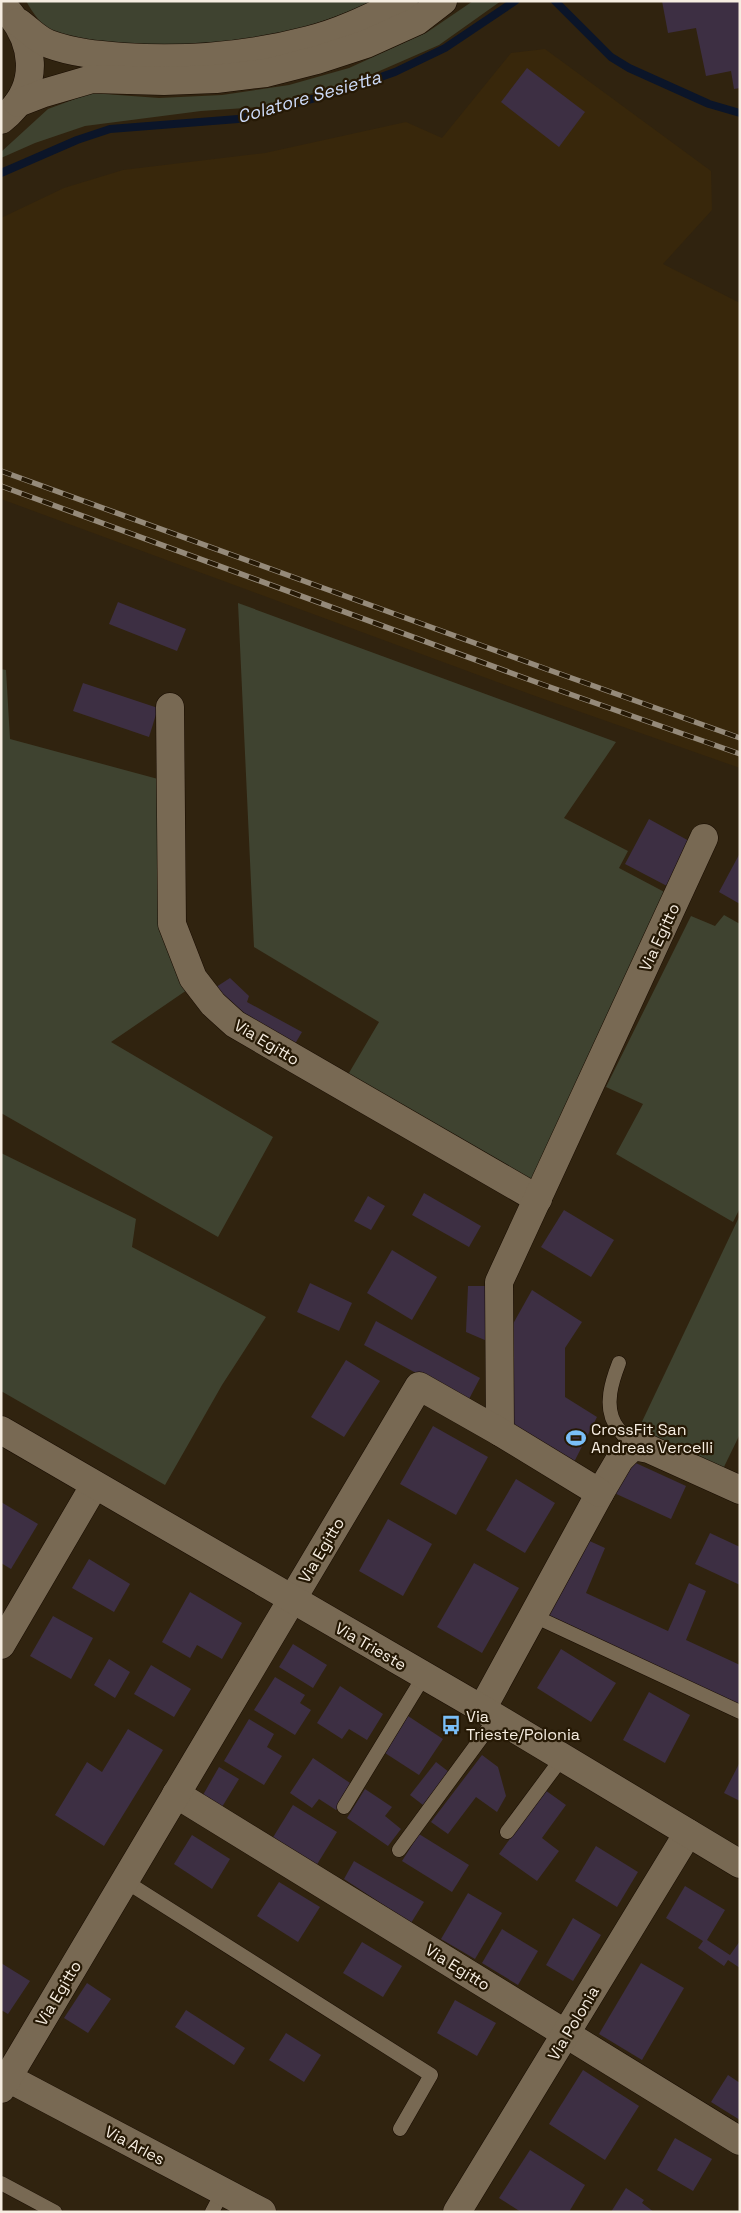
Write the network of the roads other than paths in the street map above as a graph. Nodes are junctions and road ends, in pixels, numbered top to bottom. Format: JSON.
{"nodes":[{"id":1,"x":404,"y":1,"type":"edge"},
{"id":2,"x":443,"y":1,"type":"edge"},
{"id":3,"x":10,"y":13,"type":"edge"},
{"id":4,"x":9,"y":112,"type":"edge"},
{"id":5,"x":170,"y":707,"type":"dead end"},
{"id":6,"x":704,"y":838,"type":"dead end"},
{"id":7,"x":538,"y":1199,"type":"junction"},
{"id":8,"x":619,"y":1362,"type":"dead end"},
{"id":9,"x":1,"y":1430,"type":"edge"},
{"id":10,"x":500,"y":1432,"type":"junction"},
{"id":11,"x":633,"y":1446,"type":"junction"},
{"id":12,"x":94,"y":1486,"type":"junction"},
{"id":13,"x":740,"y":1490,"type":"edge"},
{"id":14,"x":600,"y":1493,"type":"junction"},
{"id":15,"x":291,"y":1600,"type":"junction"},
{"id":16,"x":534,"y":1616,"type":"junction"},
{"id":17,"x":1,"y":1645,"type":"edge"},
{"id":18,"x":424,"y":1676,"type":"junction"},
{"id":19,"x":740,"y":1712,"type":"edge"},
{"id":20,"x":489,"y":1714,"type":"junction"},
{"id":21,"x":562,"y":1758,"type":"junction"},
{"id":22,"x":176,"y":1794,"type":"junction"},
{"id":23,"x":344,"y":1807,"type":"dead end"},
{"id":24,"x":507,"y":1832,"type":"dead end"},
{"id":25,"x":688,"y":1833,"type":"junction"},
{"id":26,"x":399,"y":1850,"type":"dead end"},
{"id":27,"x":740,"y":1864,"type":"edge"},
{"id":28,"x":125,"y":1880,"type":"junction"},
{"id":29,"x":566,"y":2034,"type":"junction"},
{"id":30,"x":5,"y":2083,"type":"edge"},
{"id":31,"x":400,"y":2129,"type":"dead end"},
{"id":32,"x":740,"y":2141,"type":"edge"},
{"id":33,"x":1,"y":2183,"type":"edge"},
{"id":34,"x":217,"y":2201,"type":"edge"},
{"id":35,"x":55,"y":2212,"type":"edge"},
{"id":36,"x":262,"y":2212,"type":"edge"},
{"id":37,"x":457,"y":2212,"type":"edge"}],
"edges":[{"from":1,"to":3,"type":"street"},
{"from":2,"to":4,"type":"street"},
{"from":3,"to":4,"type":"street"},
{"from":5,"to":7,"type":"street","name":"Via Egitto"},
{"from":6,"to":7,"type":"street","name":"Via Egitto"},
{"from":7,"to":10,"type":"street","name":"Via Egitto"},
{"from":8,"to":11,"type":"lane"},
{"from":9,"to":12,"type":"street","name":"Via Trieste"},
{"from":10,"to":14,"type":"street","name":"Via Egitto"},
{"from":10,"to":15,"type":"street","name":"Via Egitto"},
{"from":11,"to":13,"type":"street"},
{"from":11,"to":14,"type":"street"},
{"from":12,"to":15,"type":"street","name":"Via Trieste"},
{"from":12,"to":17,"type":"street"},
{"from":14,"to":16,"type":"street"},
{"from":15,"to":18,"type":"street","name":"Via Trieste"},
{"from":15,"to":22,"type":"street","name":"Via Egitto"},
{"from":16,"to":19,"type":"lane"},
{"from":16,"to":20,"type":"street"},
{"from":18,"to":20,"type":"street","name":"Via Trieste"},
{"from":18,"to":23,"type":"lane"},
{"from":20,"to":21,"type":"street","name":"Via Trieste"},
{"from":20,"to":26,"type":"lane"},
{"from":21,"to":24,"type":"lane"},
{"from":21,"to":25,"type":"street","name":"Via Trieste"},
{"from":22,"to":28,"type":"street","name":"Via Egitto"},
{"from":22,"to":29,"type":"street","name":"Via Egitto"},
{"from":25,"to":27,"type":"street","name":"Via Trieste"},
{"from":25,"to":29,"type":"street","name":"Via Polonia"},
{"from":28,"to":30,"type":"street","name":"Via Egitto"},
{"from":28,"to":31,"type":"lane"},
{"from":29,"to":32,"type":"street","name":"Via Egitto"},
{"from":29,"to":37,"type":"street","name":"Via Polonia"},
{"from":30,"to":34,"type":"street","name":"Via Arles"},
{"from":33,"to":35,"type":"lane"},
{"from":34,"to":36,"type":"street","name":"Via Arles"}]}
